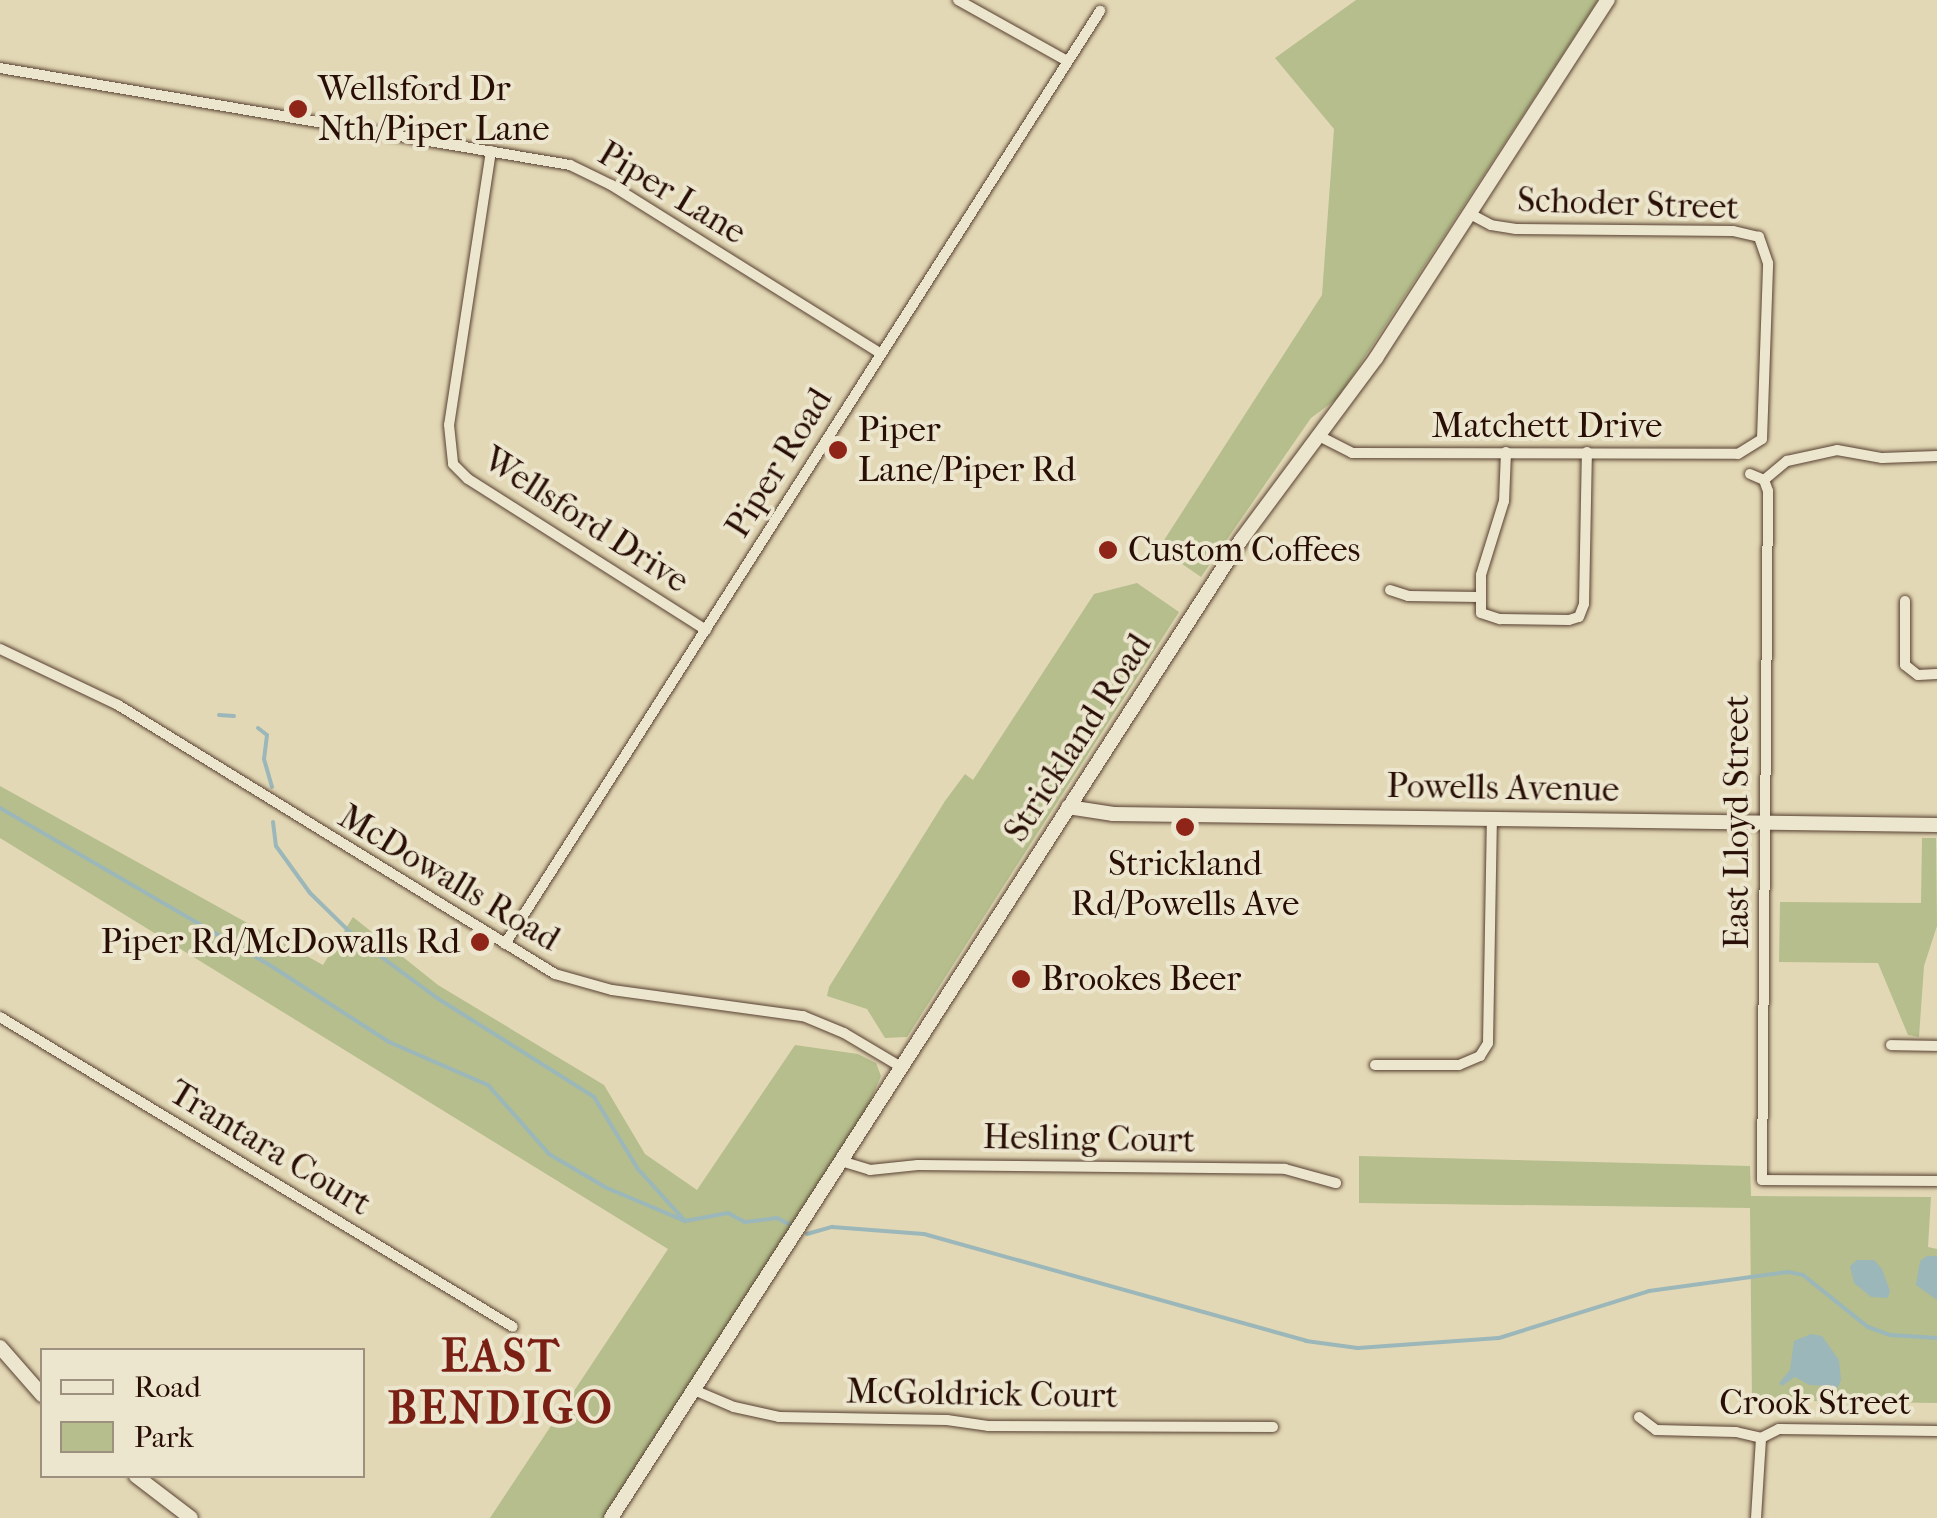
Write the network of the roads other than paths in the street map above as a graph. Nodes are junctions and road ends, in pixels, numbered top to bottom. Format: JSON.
{"nodes":[{"id":1,"x":958,"y":0,"type":"edge"},
{"id":2,"x":1608,"y":0,"type":"edge"},
{"id":3,"x":1100,"y":11,"type":"dead end"},
{"id":4,"x":1067,"y":62,"type":"junction"},
{"id":5,"x":0,"y":68,"type":"edge"},
{"id":6,"x":492,"y":151,"type":"junction"},
{"id":7,"x":1470,"y":214,"type":"junction"},
{"id":8,"x":880,"y":353,"type":"junction"},
{"id":9,"x":1765,"y":427,"type":"joint"},
{"id":10,"x":1319,"y":436,"type":"junction"},
{"id":11,"x":1506,"y":452,"type":"junction"},
{"id":12,"x":1587,"y":452,"type":"junction"},
{"id":13,"x":1937,"y":456,"type":"edge"},
{"id":14,"x":1750,"y":474,"type":"dead end"},
{"id":15,"x":1764,"y":480,"type":"junction"},
{"id":16,"x":1390,"y":590,"type":"dead end"},
{"id":17,"x":1479,"y":597,"type":"junction"},
{"id":18,"x":1905,"y":601,"type":"dead end"},
{"id":19,"x":706,"y":630,"type":"junction"},
{"id":20,"x":0,"y":648,"type":"edge"},
{"id":21,"x":1937,"y":674,"type":"edge"},
{"id":22,"x":1068,"y":807,"type":"junction"},
{"id":23,"x":1492,"y":818,"type":"junction"},
{"id":24,"x":1765,"y":822,"type":"junction"},
{"id":25,"x":1937,"y":825,"type":"edge"},
{"id":26,"x":505,"y":944,"type":"junction"},
{"id":27,"x":0,"y":1017,"type":"edge"},
{"id":28,"x":1891,"y":1046,"type":"dead end"},
{"id":29,"x":1937,"y":1046,"type":"edge"},
{"id":30,"x":1375,"y":1065,"type":"dead end"},
{"id":31,"x":901,"y":1067,"type":"junction"},
{"id":32,"x":841,"y":1161,"type":"junction"},
{"id":33,"x":1937,"y":1181,"type":"edge"},
{"id":34,"x":1336,"y":1182,"type":"dead end"},
{"id":35,"x":512,"y":1327,"type":"dead end"},
{"id":36,"x":0,"y":1348,"type":"edge"},
{"id":37,"x":694,"y":1390,"type":"junction"},
{"id":38,"x":40,"y":1393,"type":"edge"},
{"id":39,"x":1638,"y":1417,"type":"dead end"},
{"id":40,"x":1272,"y":1426,"type":"dead end"},
{"id":41,"x":1937,"y":1431,"type":"edge"},
{"id":42,"x":1761,"y":1438,"type":"junction"},
{"id":43,"x":139,"y":1478,"type":"edge"},
{"id":44,"x":191,"y":1518,"type":"edge"},
{"id":45,"x":611,"y":1518,"type":"edge"},
{"id":46,"x":1756,"y":1518,"type":"edge"}],
"edges":[{"from":1,"to":4,"type":"street"},
{"from":2,"to":7,"type":"main road","name":"Strickland Road"},
{"from":3,"to":4,"type":"street","name":"Piper Road"},
{"from":4,"to":8,"type":"street","name":"Piper Road"},
{"from":5,"to":6,"type":"street","name":"Piper Lane"},
{"from":6,"to":8,"type":"street","name":"Piper Lane"},
{"from":6,"to":19,"type":"street","name":"Wellsford Drive"},
{"from":7,"to":9,"type":"street","name":"Schoder Street"},
{"from":7,"to":10,"type":"main road","name":"Strickland Road"},
{"from":8,"to":19,"type":"street","name":"Piper Road"},
{"from":9,"to":12,"type":"street","name":"Matchett Drive"},
{"from":10,"to":11,"type":"street","name":"Matchett Drive"},
{"from":10,"to":22,"type":"main road","name":"Strickland Road"},
{"from":11,"to":12,"type":"street","name":"Matchett Drive"},
{"from":11,"to":17,"type":"street"},
{"from":12,"to":17,"type":"street"},
{"from":13,"to":15,"type":"street"},
{"from":14,"to":15,"type":"street"},
{"from":15,"to":24,"type":"street","name":"East Lloyd Street"},
{"from":16,"to":17,"type":"street"},
{"from":18,"to":21,"type":"street"},
{"from":19,"to":26,"type":"street","name":"Piper Road"},
{"from":20,"to":26,"type":"street","name":"McDowalls Road"},
{"from":22,"to":23,"type":"main road","name":"Powells Avenue"},
{"from":22,"to":31,"type":"main road","name":"Strickland Road"},
{"from":23,"to":24,"type":"main road","name":"Powells Avenue"},
{"from":23,"to":30,"type":"street"},
{"from":24,"to":25,"type":"main road","name":"Powells Avenue"},
{"from":24,"to":33,"type":"street","name":"East Lloyd Street"},
{"from":26,"to":31,"type":"street","name":"McDowalls Road"},
{"from":27,"to":35,"type":"street","name":"Trantara Court"},
{"from":28,"to":29,"type":"street"},
{"from":31,"to":32,"type":"main road","name":"Strickland Road"},
{"from":32,"to":34,"type":"street","name":"Hesling Court"},
{"from":32,"to":37,"type":"main road","name":"Strickland Road"},
{"from":36,"to":38,"type":"main road"},
{"from":37,"to":40,"type":"street","name":"McGoldrick Court"},
{"from":37,"to":45,"type":"main road","name":"Strickland Road"},
{"from":39,"to":42,"type":"street","name":"Crook Street"},
{"from":41,"to":42,"type":"street","name":"Crook Street"},
{"from":42,"to":46,"type":"street"},
{"from":43,"to":44,"type":"main road"}]}
